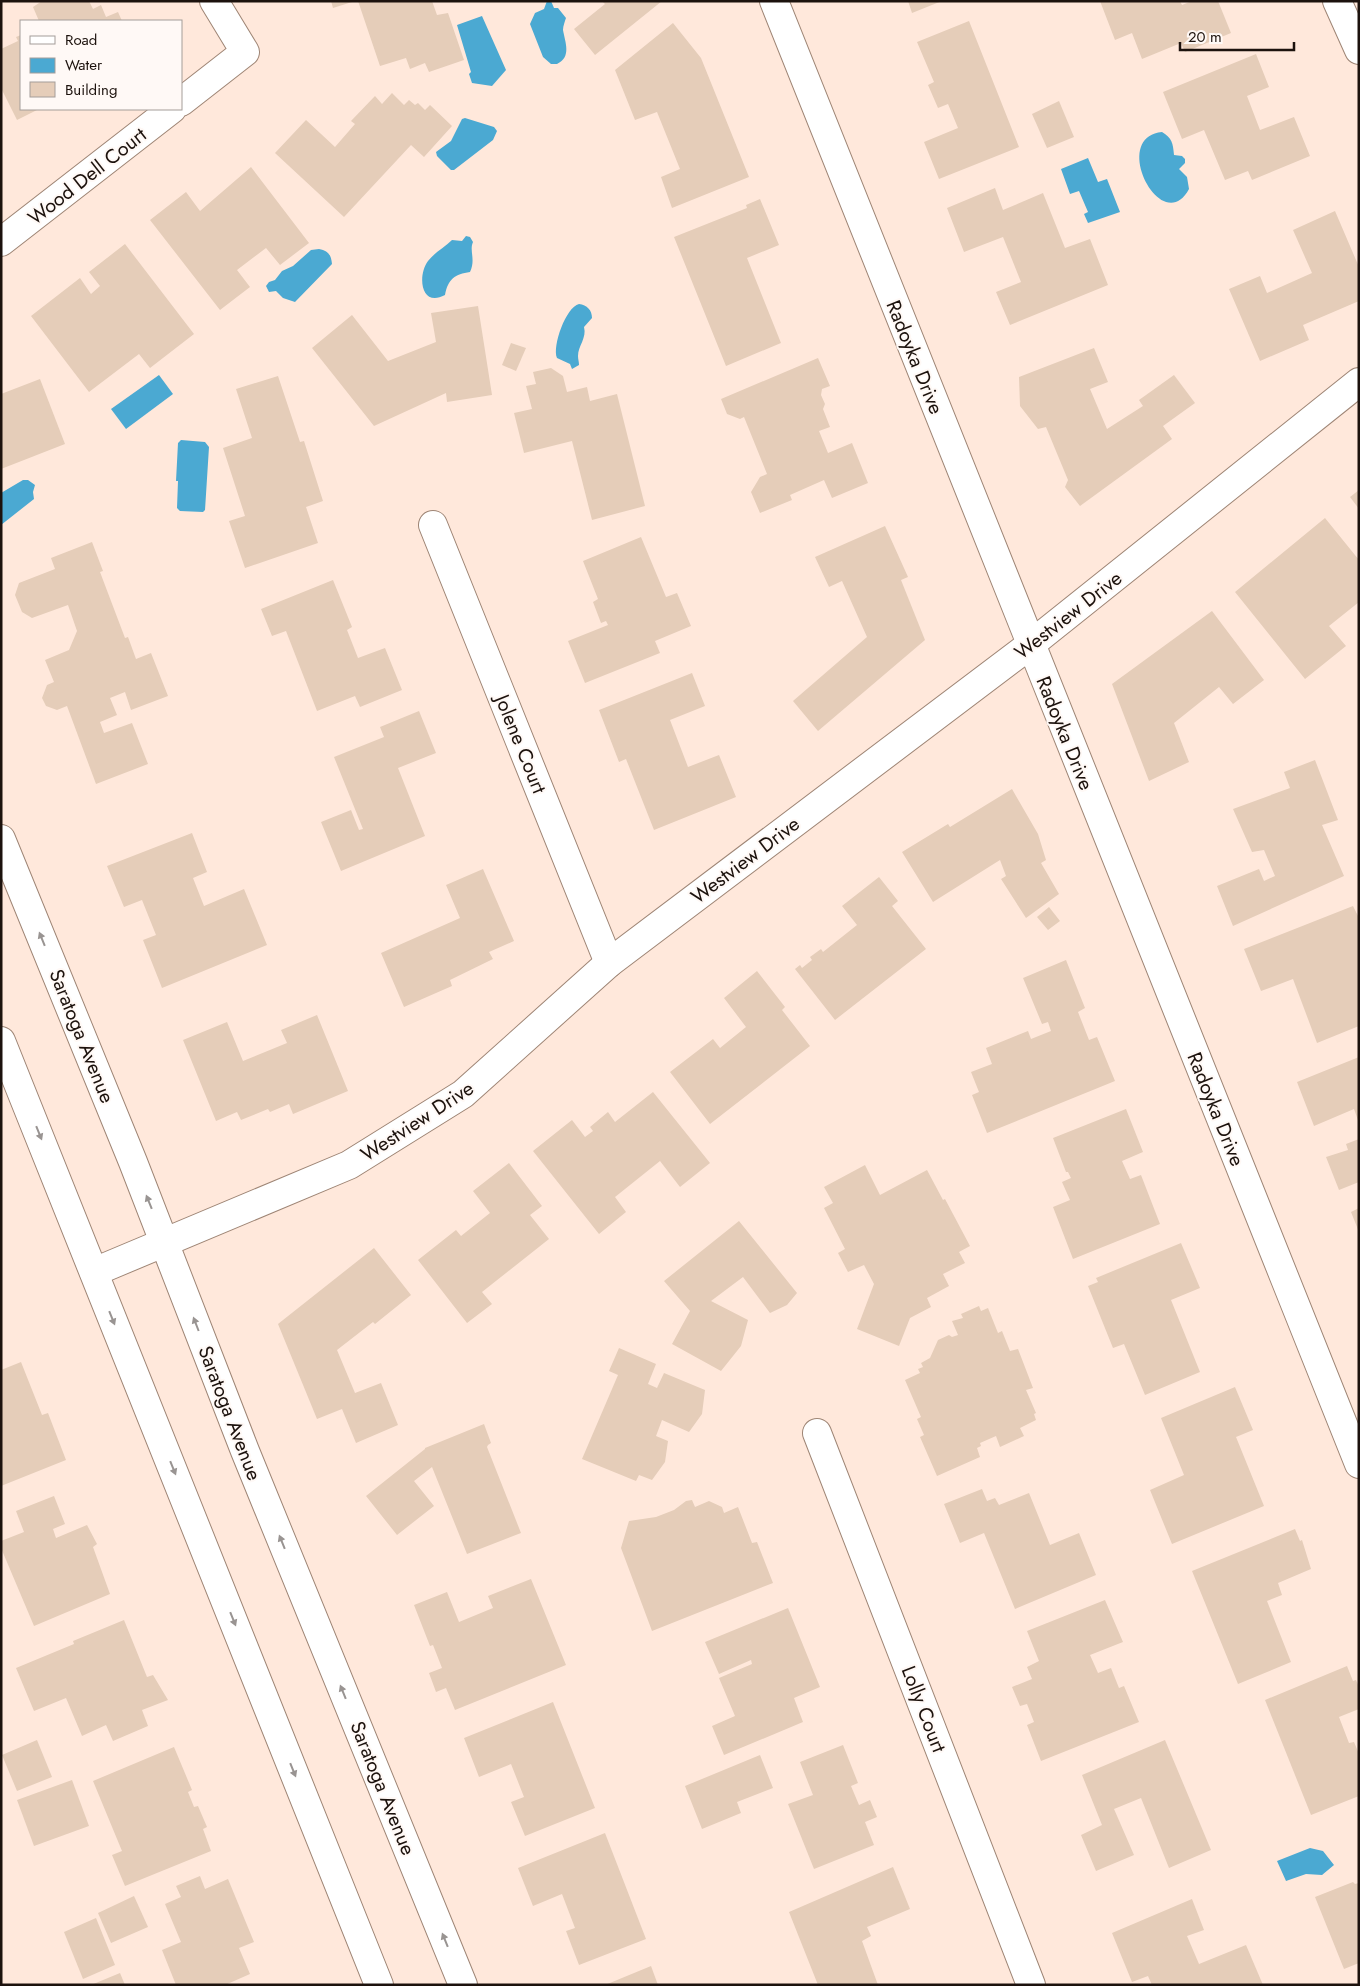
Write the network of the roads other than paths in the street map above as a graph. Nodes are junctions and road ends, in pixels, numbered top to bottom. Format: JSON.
{"nodes":[{"id":1,"x":214,"y":1,"type":"edge"},
{"id":2,"x":774,"y":1,"type":"edge"},
{"id":3,"x":1337,"y":1,"type":"edge"},
{"id":4,"x":1359,"y":50,"type":"edge"},
{"id":5,"x":182,"y":101,"type":"edge"},
{"id":6,"x":171,"y":110,"type":"edge"},
{"id":7,"x":1,"y":242,"type":"edge"},
{"id":8,"x":1359,"y":382,"type":"edge"},
{"id":9,"x":433,"y":525,"type":"dead end"},
{"id":10,"x":1030,"y":645,"type":"junction"},
{"id":11,"x":1,"y":839,"type":"edge"},
{"id":12,"x":609,"y":963,"type":"junction"},
{"id":13,"x":1,"y":1040,"type":"edge"},
{"id":14,"x":164,"y":1242,"type":"junction"},
{"id":15,"x":94,"y":1272,"type":"junction"},
{"id":16,"x":817,"y":1433,"type":"dead end"},
{"id":17,"x":1359,"y":1464,"type":"edge"},
{"id":18,"x":379,"y":1985,"type":"edge"},
{"id":19,"x":463,"y":1985,"type":"edge"},
{"id":20,"x":1031,"y":1985,"type":"edge"}],
"edges":[{"from":1,"to":5,"type":"main road"},
{"from":2,"to":10,"type":"main road","name":"Radoyka Drive"},
{"from":3,"to":4,"type":"main road"},
{"from":6,"to":7,"type":"main road","name":"Wood Dell Court"},
{"from":8,"to":10,"type":"main road","name":"Westview Drive"},
{"from":9,"to":12,"type":"main road","name":"Jolene Court"},
{"from":10,"to":12,"type":"main road","name":"Westview Drive"},
{"from":10,"to":17,"type":"main road","name":"Radoyka Drive"},
{"from":14,"to":11,"type":"main road","name":"Saratoga Avenue","one_way":true},
{"from":12,"to":14,"type":"main road","name":"Westview Drive"},
{"from":13,"to":15,"type":"main road","one_way":true},
{"from":14,"to":15,"type":"main road","name":"Westview Drive"},
{"from":19,"to":14,"type":"main road","name":"Saratoga Avenue","one_way":true},
{"from":15,"to":18,"type":"main road","one_way":true},
{"from":16,"to":20,"type":"main road","name":"Lolly Court"}]}
